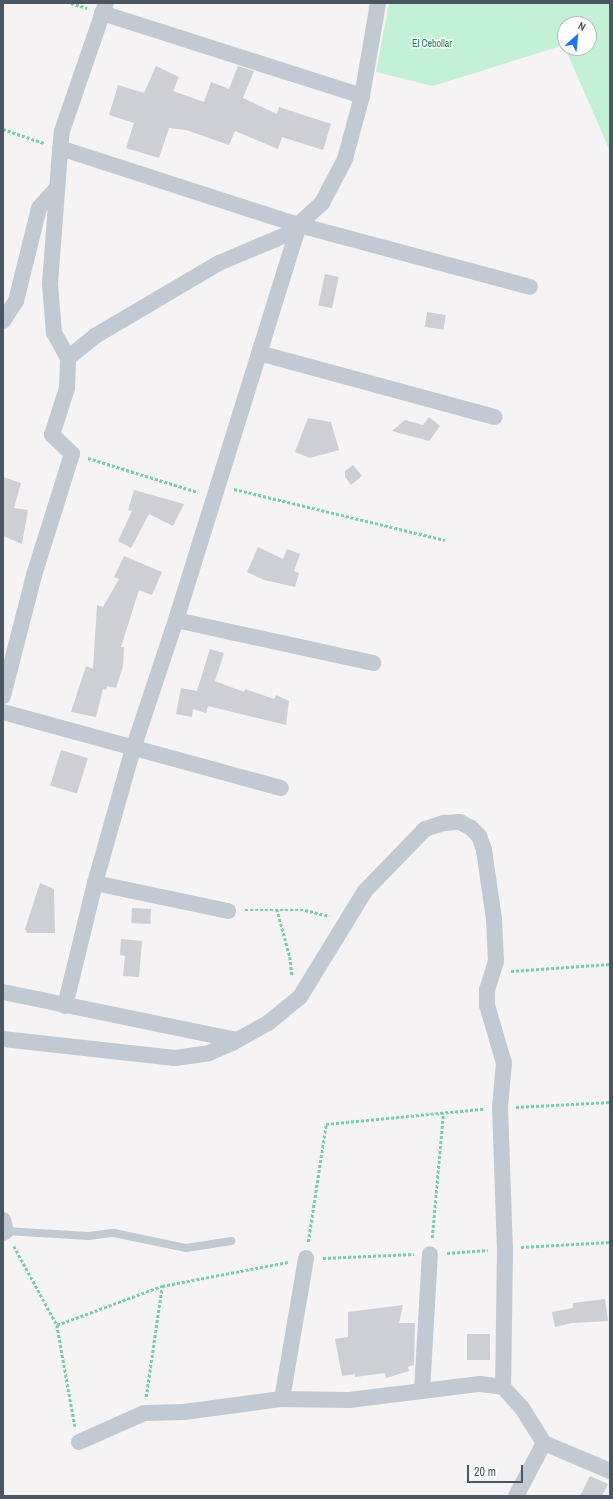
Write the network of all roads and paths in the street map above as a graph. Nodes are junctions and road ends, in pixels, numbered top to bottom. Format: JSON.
{"nodes":[{"id":1,"x":378,"y":3,"type":"edge"},
{"id":2,"x":104,"y":8,"type":"edge"},
{"id":3,"x":362,"y":96,"type":"junction"},
{"id":4,"x":3,"y":129,"type":"edge"},
{"id":5,"x":60,"y":148,"type":"junction"},
{"id":6,"x":57,"y":188,"type":"junction"},
{"id":7,"x":299,"y":225,"type":"junction"},
{"id":8,"x":530,"y":287,"type":"dead end"},
{"id":9,"x":3,"y":321,"type":"edge"},
{"id":10,"x":260,"y":353,"type":"junction"},
{"id":11,"x":68,"y":358,"type":"junction"},
{"id":12,"x":494,"y":417,"type":"dead end"},
{"id":13,"x":72,"y":454,"type":"junction"},
{"id":14,"x":216,"y":491,"type":"junction"},
{"id":15,"x":445,"y":540,"type":"dead end"},
{"id":16,"x":176,"y":620,"type":"junction"},
{"id":17,"x":373,"y":663,"type":"dead end"},
{"id":18,"x":3,"y":696,"type":"edge"},
{"id":19,"x":3,"y":712,"type":"edge"},
{"id":20,"x":133,"y":749,"type":"junction"},
{"id":21,"x":281,"y":788,"type":"dead end"},
{"id":22,"x":96,"y":883,"type":"junction"},
{"id":23,"x":277,"y":909,"type":"junction"},
{"id":24,"x":228,"y":910,"type":"joint"},
{"id":25,"x":347,"y":922,"type":"junction"},
{"id":26,"x":610,"y":964,"type":"edge"},
{"id":27,"x":493,"y":972,"type":"junction"},
{"id":28,"x":3,"y":992,"type":"edge"},
{"id":29,"x":65,"y":1006,"type":"junction"},
{"id":30,"x":288,"y":1006,"type":"junction"},
{"id":31,"x":3,"y":1039,"type":"edge"},
{"id":32,"x":237,"y":1040,"type":"junction"},
{"id":33,"x":610,"y":1102,"type":"edge"},
{"id":34,"x":500,"y":1107,"type":"junction"},
{"id":35,"x":443,"y":1114,"type":"junction"},
{"id":36,"x":4,"y":1228,"type":"edge"},
{"id":37,"x":231,"y":1241,"type":"dead end"},
{"id":38,"x":610,"y":1242,"type":"edge"},
{"id":39,"x":505,"y":1248,"type":"junction"},
{"id":40,"x":430,"y":1254,"type":"junction"},
{"id":41,"x":306,"y":1258,"type":"junction"},
{"id":42,"x":162,"y":1286,"type":"junction"},
{"id":43,"x":57,"y":1325,"type":"junction"},
{"id":44,"x":503,"y":1387,"type":"junction"},
{"id":45,"x":422,"y":1391,"type":"junction"},
{"id":46,"x":282,"y":1399,"type":"junction"},
{"id":47,"x":144,"y":1414,"type":"junction"},
{"id":48,"x":79,"y":1442,"type":"joint"},
{"id":49,"x":544,"y":1443,"type":"junction"},
{"id":50,"x":610,"y":1471,"type":"edge"},
{"id":51,"x":516,"y":1496,"type":"edge"}],
"edges":[{"from":1,"to":3,"type":"street"},
{"from":2,"to":3,"type":"street"},
{"from":2,"to":5,"type":"street"},
{"from":3,"to":7,"type":"street"},
{"from":4,"to":5,"type":"path"},
{"from":5,"to":6,"type":"street"},
{"from":5,"to":7,"type":"street"},
{"from":6,"to":9,"type":"street"},
{"from":6,"to":11,"type":"street"},
{"from":7,"to":8,"type":"street"},
{"from":7,"to":10,"type":"street"},
{"from":7,"to":11,"type":"street"},
{"from":10,"to":12,"type":"street"},
{"from":10,"to":14,"type":"street"},
{"from":11,"to":13,"type":"street"},
{"from":13,"to":14,"type":"path"},
{"from":13,"to":18,"type":"street"},
{"from":14,"to":15,"type":"path"},
{"from":14,"to":16,"type":"street"},
{"from":16,"to":17,"type":"street"},
{"from":16,"to":20,"type":"street"},
{"from":19,"to":20,"type":"street"},
{"from":20,"to":21,"type":"street"},
{"from":20,"to":22,"type":"street"},
{"from":22,"to":24,"type":"street"},
{"from":22,"to":29,"type":"street"},
{"from":23,"to":24,"type":"path"},
{"from":23,"to":25,"type":"path"},
{"from":23,"to":30,"type":"path"},
{"from":25,"to":27,"type":"street"},
{"from":25,"to":30,"type":"street"},
{"from":26,"to":27,"type":"path"},
{"from":27,"to":34,"type":"street"},
{"from":28,"to":29,"type":"street"},
{"from":29,"to":32,"type":"street"},
{"from":30,"to":32,"type":"street"},
{"from":31,"to":32,"type":"street"},
{"from":33,"to":34,"type":"path"},
{"from":34,"to":35,"type":"path"},
{"from":34,"to":39,"type":"street"},
{"from":35,"to":40,"type":"path"},
{"from":35,"to":41,"type":"path"},
{"from":36,"to":37,"type":"lane"},
{"from":36,"to":43,"type":"path"},
{"from":38,"to":39,"type":"path"},
{"from":39,"to":40,"type":"path"},
{"from":39,"to":44,"type":"street"},
{"from":40,"to":41,"type":"path"},
{"from":40,"to":45,"type":"street"},
{"from":41,"to":42,"type":"path"},
{"from":41,"to":46,"type":"street"},
{"from":42,"to":43,"type":"path"},
{"from":42,"to":47,"type":"path"},
{"from":43,"to":48,"type":"path"},
{"from":44,"to":45,"type":"street"},
{"from":44,"to":49,"type":"street"},
{"from":45,"to":46,"type":"street"},
{"from":46,"to":47,"type":"street"},
{"from":47,"to":48,"type":"street"},
{"from":49,"to":50,"type":"street"},
{"from":49,"to":51,"type":"street"}]}
